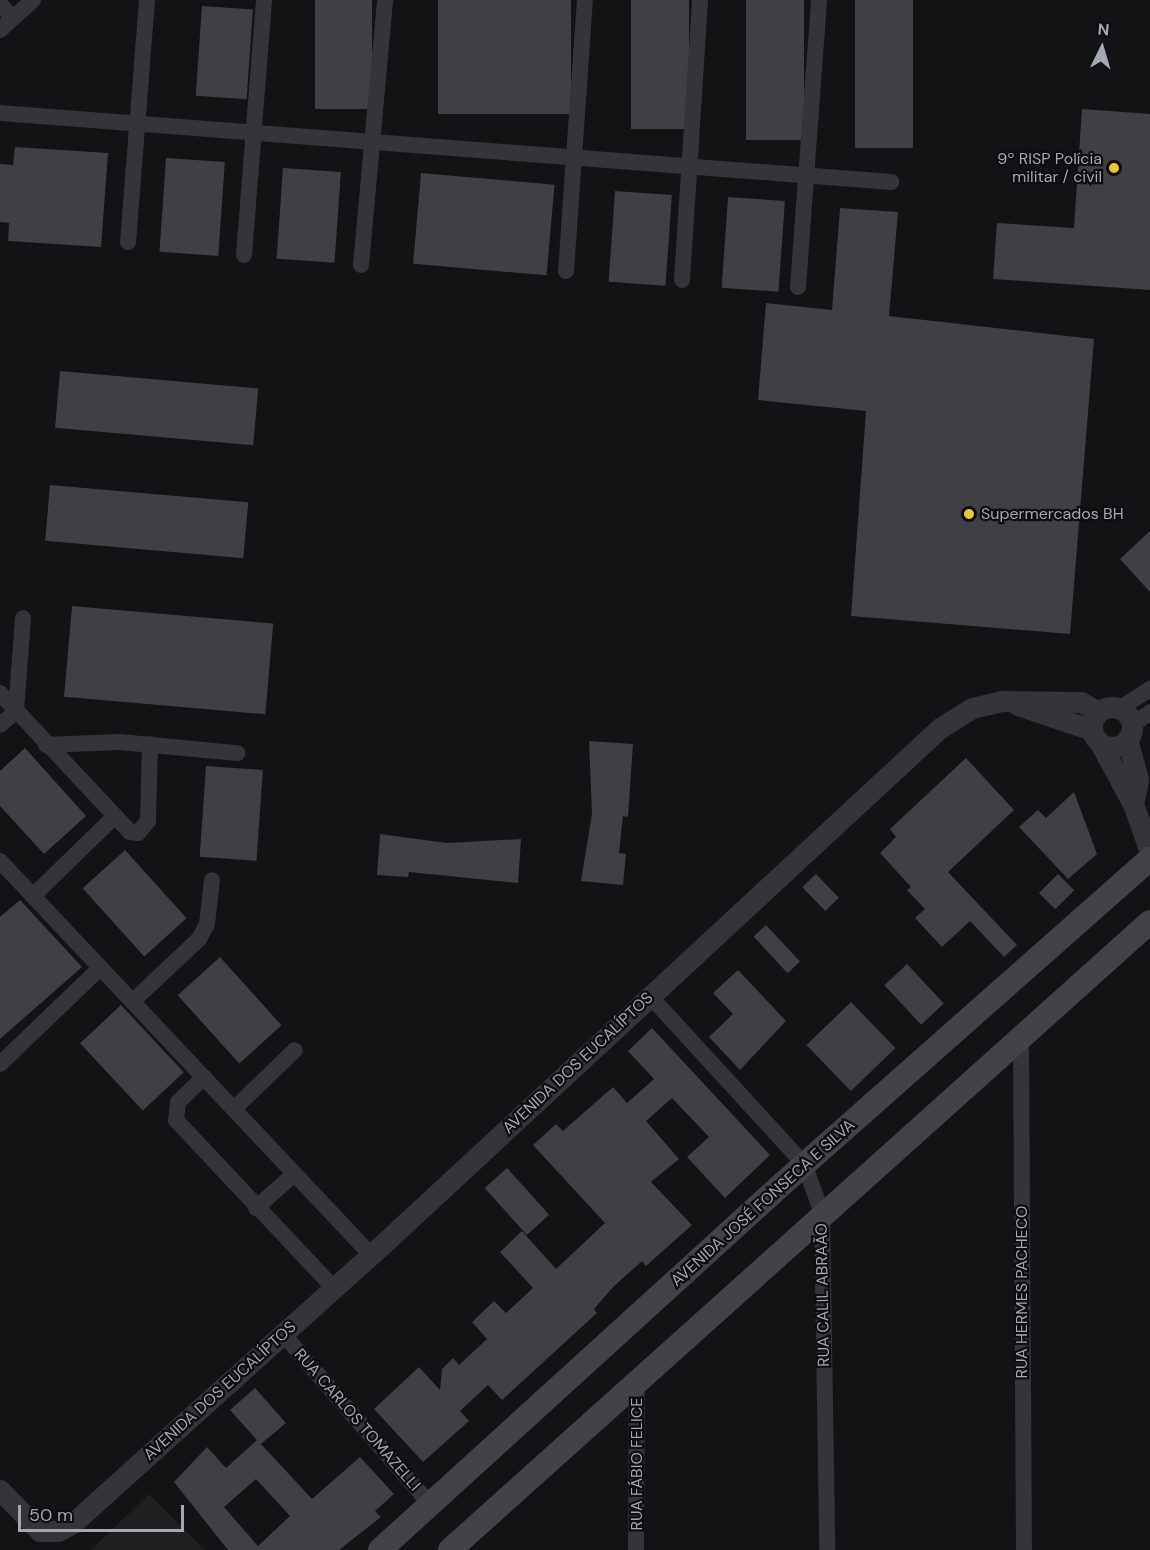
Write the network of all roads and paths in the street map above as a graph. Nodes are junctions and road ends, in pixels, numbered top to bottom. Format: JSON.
{"nodes":[{"id":1,"x":33,"y":0,"type":"edge"},
{"id":2,"x":147,"y":0,"type":"edge"},
{"id":3,"x":264,"y":0,"type":"edge"},
{"id":4,"x":385,"y":0,"type":"edge"},
{"id":5,"x":585,"y":0,"type":"edge"},
{"id":6,"x":700,"y":0,"type":"edge"},
{"id":7,"x":819,"y":0,"type":"edge"},
{"id":8,"x":0,"y":4,"type":"edge"},
{"id":9,"x":13,"y":18,"type":"junction"},
{"id":10,"x":0,"y":30,"type":"edge"},
{"id":11,"x":0,"y":112,"type":"edge"},
{"id":12,"x":136,"y":123,"type":"junction"},
{"id":13,"x":255,"y":132,"type":"junction"},
{"id":14,"x":371,"y":140,"type":"junction"},
{"id":15,"x":574,"y":157,"type":"junction"},
{"id":16,"x":689,"y":166,"type":"junction"},
{"id":17,"x":806,"y":175,"type":"junction"},
{"id":18,"x":891,"y":182,"type":"dead end"},
{"id":19,"x":128,"y":242,"type":"dead end"},
{"id":20,"x":244,"y":255,"type":"dead end"},
{"id":21,"x":361,"y":265,"type":"dead end"},
{"id":22,"x":566,"y":271,"type":"dead end"},
{"id":23,"x":682,"y":280,"type":"dead end"},
{"id":24,"x":798,"y":287,"type":"dead end"},
{"id":25,"x":23,"y":618,"type":"dead end"},
{"id":26,"x":1150,"y":689,"type":"edge"},
{"id":27,"x":0,"y":693,"type":"edge"},
{"id":28,"x":16,"y":711,"type":"junction"},
{"id":29,"x":1150,"y":712,"type":"edge"},
{"id":30,"x":0,"y":725,"type":"edge"},
{"id":31,"x":1113,"y":725,"type":"junction"},
{"id":32,"x":150,"y":744,"type":"junction"},
{"id":33,"x":46,"y":745,"type":"junction"},
{"id":34,"x":237,"y":753,"type":"dead end"},
{"id":35,"x":113,"y":818,"type":"junction"},
{"id":36,"x":1150,"y":852,"type":"edge"},
{"id":37,"x":1150,"y":860,"type":"edge"},
{"id":38,"x":0,"y":861,"type":"edge"},
{"id":39,"x":212,"y":880,"type":"dead end"},
{"id":40,"x":35,"y":894,"type":"junction"},
{"id":41,"x":1150,"y":922,"type":"edge"},
{"id":42,"x":100,"y":968,"type":"junction"},
{"id":43,"x":650,"y":996,"type":"junction"},
{"id":44,"x":133,"y":1001,"type":"junction"},
{"id":45,"x":1021,"y":1035,"type":"junction"},
{"id":46,"x":294,"y":1050,"type":"dead end"},
{"id":47,"x":0,"y":1064,"type":"edge"},
{"id":48,"x":204,"y":1077,"type":"junction"},
{"id":49,"x":235,"y":1108,"type":"junction"},
{"id":50,"x":804,"y":1164,"type":"junction"},
{"id":51,"x":293,"y":1175,"type":"junction"},
{"id":52,"x":256,"y":1208,"type":"junction"},
{"id":53,"x":822,"y":1213,"type":"junction"},
{"id":54,"x":371,"y":1255,"type":"junction"},
{"id":55,"x":334,"y":1288,"type":"junction"},
{"id":56,"x":284,"y":1335,"type":"junction"},
{"id":57,"x":637,"y":1378,"type":"junction"},
{"id":58,"x":0,"y":1490,"type":"edge"},
{"id":59,"x":430,"y":1504,"type":"junction"},
{"id":60,"x":380,"y":1550,"type":"edge"},
{"id":61,"x":450,"y":1550,"type":"edge"},
{"id":62,"x":636,"y":1550,"type":"edge"},
{"id":63,"x":828,"y":1550,"type":"edge"},
{"id":64,"x":1024,"y":1550,"type":"edge"}],
"edges":[{"from":1,"to":9,"type":"street"},
{"from":2,"to":12,"type":"street"},
{"from":3,"to":13,"type":"street"},
{"from":4,"to":14,"type":"street"},
{"from":5,"to":15,"type":"street"},
{"from":6,"to":16,"type":"street"},
{"from":7,"to":17,"type":"street"},
{"from":8,"to":9,"type":"street"},
{"from":9,"to":10,"type":"street"},
{"from":11,"to":12,"type":"street"},
{"from":12,"to":13,"type":"street"},
{"from":12,"to":19,"type":"street"},
{"from":13,"to":14,"type":"street"},
{"from":13,"to":20,"type":"street"},
{"from":14,"to":15,"type":"street"},
{"from":14,"to":21,"type":"street"},
{"from":15,"to":16,"type":"street"},
{"from":15,"to":22,"type":"street"},
{"from":16,"to":17,"type":"street"},
{"from":16,"to":23,"type":"street"},
{"from":17,"to":18,"type":"street"},
{"from":17,"to":24,"type":"street"},
{"from":25,"to":28,"type":"street"},
{"from":26,"to":31,"type":"street"},
{"from":27,"to":28,"type":"street"},
{"from":28,"to":30,"type":"street"},
{"from":28,"to":33,"type":"street"},
{"from":29,"to":31,"type":"street"},
{"from":31,"to":36,"type":"street"},
{"from":31,"to":43,"type":"street","name":"AVENIDA DOS EUCALÍPTOS"},
{"from":32,"to":33,"type":"street"},
{"from":32,"to":34,"type":"street"},
{"from":32,"to":35,"type":"street"},
{"from":33,"to":35,"type":"street"},
{"from":35,"to":40,"type":"street"},
{"from":37,"to":50,"type":"main road","name":"AVENIDA JOSÉ FONSECA E SILVA"},
{"from":38,"to":40,"type":"street"},
{"from":39,"to":44,"type":"street"},
{"from":40,"to":42,"type":"street"},
{"from":41,"to":45,"type":"main road"},
{"from":42,"to":44,"type":"street"},
{"from":42,"to":47,"type":"street"},
{"from":43,"to":50,"type":"street","name":"RUA CALIL ABRAÃO"},
{"from":43,"to":54,"type":"street","name":"AVENIDA DOS EUCALÍPTOS"},
{"from":44,"to":48,"type":"street"},
{"from":45,"to":53,"type":"main road"},
{"from":45,"to":64,"type":"street","name":"RUA HERMES PACHECO"},
{"from":46,"to":49,"type":"street"},
{"from":48,"to":49,"type":"street"},
{"from":48,"to":52,"type":"street"},
{"from":49,"to":51,"type":"street"},
{"from":50,"to":53,"type":"street","name":"RUA CALIL ABRAÃO"},
{"from":50,"to":59,"type":"main road","name":"AVENIDA JOSÉ FONSECA E SILVA"},
{"from":51,"to":52,"type":"street"},
{"from":51,"to":54,"type":"street"},
{"from":52,"to":55,"type":"street"},
{"from":53,"to":57,"type":"main road"},
{"from":53,"to":63,"type":"street","name":"RUA CALIL ABRAÃO"},
{"from":54,"to":55,"type":"street","name":"AVENIDA DOS EUCALÍPTOS"},
{"from":55,"to":56,"type":"street","name":"AVENIDA DOS EUCALÍPTOS"},
{"from":56,"to":58,"type":"street","name":"AVENIDA DOS EUCALÍPTOS"},
{"from":56,"to":59,"type":"street","name":"RUA CARLOS TOMAZELLI"},
{"from":57,"to":61,"type":"main road"},
{"from":57,"to":62,"type":"street","name":"RUA FÁBIO FELICE"},
{"from":59,"to":60,"type":"main road","name":"AVENIDA JOSÉ FONSECA E SILVA"}]}
